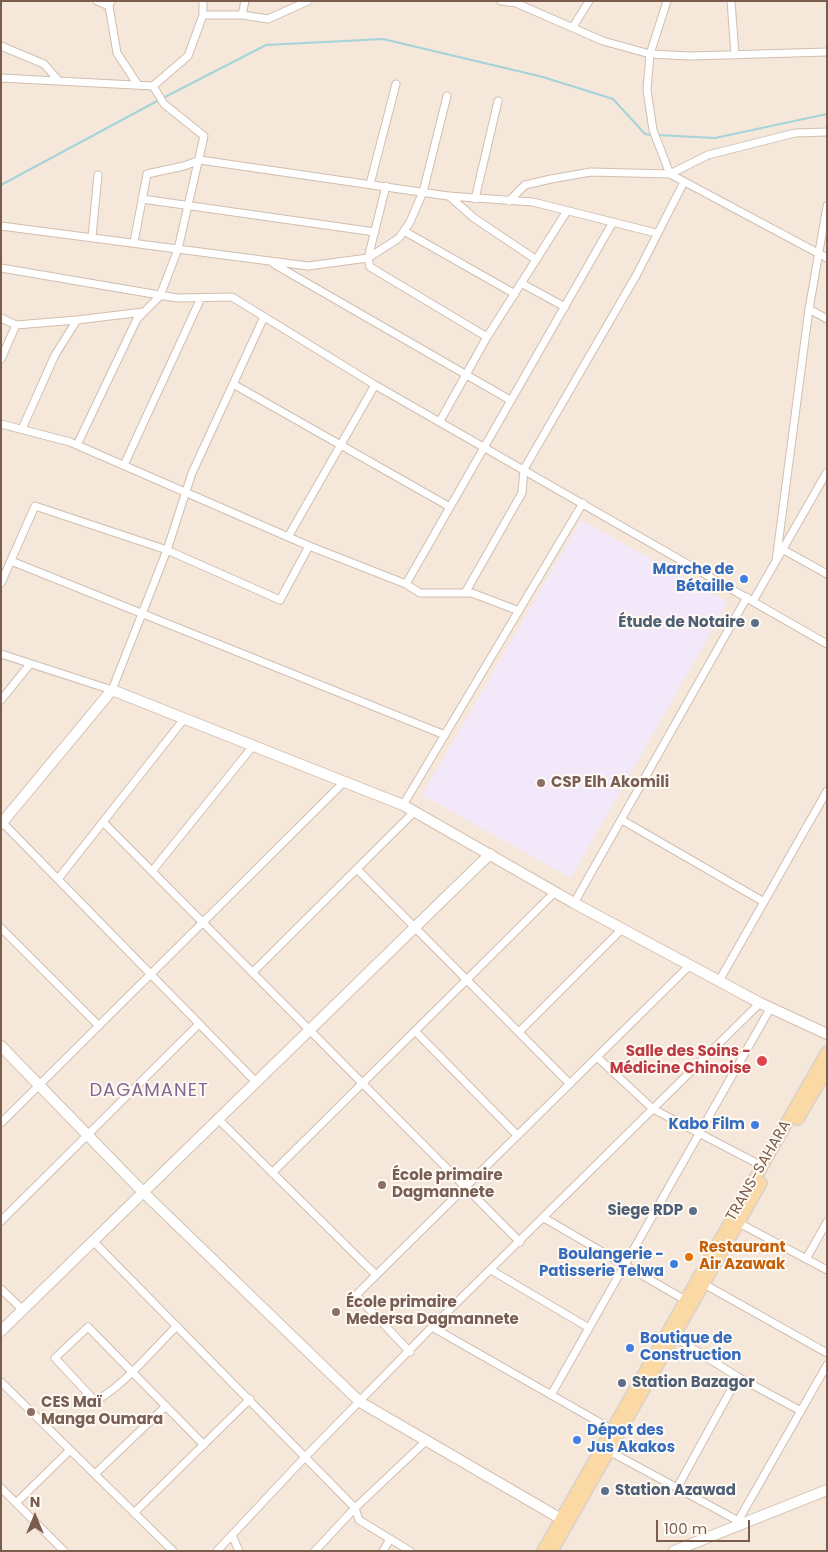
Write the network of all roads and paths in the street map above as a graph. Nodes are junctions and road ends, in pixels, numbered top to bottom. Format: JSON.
{"nodes":[{"id":1,"x":97,"y":1,"type":"edge"},
{"id":2,"x":203,"y":1,"type":"edge"},
{"id":3,"x":245,"y":1,"type":"edge"},
{"id":4,"x":308,"y":1,"type":"edge"},
{"id":5,"x":501,"y":1,"type":"edge"},
{"id":6,"x":589,"y":1,"type":"edge"},
{"id":7,"x":667,"y":1,"type":"edge"},
{"id":8,"x":731,"y":1,"type":"edge"},
{"id":9,"x":517,"y":2,"type":"edge"},
{"id":10,"x":110,"y":4,"type":"edge"},
{"id":11,"x":295,"y":4,"type":"edge"},
{"id":12,"x":204,"y":15,"type":"junction"},
{"id":13,"x":242,"y":15,"type":"junction"},
{"id":14,"x":573,"y":27,"type":"junction"},
{"id":15,"x":1,"y":46,"type":"edge"},
{"id":16,"x":827,"y":52,"type":"edge"},
{"id":17,"x":650,"y":54,"type":"junction"},
{"id":18,"x":735,"y":55,"type":"junction"},
{"id":19,"x":1,"y":78,"type":"edge"},
{"id":20,"x":59,"y":80,"type":"junction"},
{"id":21,"x":396,"y":84,"type":"dead end"},
{"id":22,"x":138,"y":85,"type":"junction"},
{"id":23,"x":153,"y":86,"type":"junction"},
{"id":24,"x":447,"y":96,"type":"dead end"},
{"id":25,"x":498,"y":101,"type":"dead end"},
{"id":26,"x":827,"y":132,"type":"edge"},
{"id":27,"x":200,"y":160,"type":"junction"},
{"id":28,"x":98,"y":174,"type":"dead end"},
{"id":29,"x":670,"y":174,"type":"junction"},
{"id":30,"x":684,"y":182,"type":"junction"},
{"id":31,"x":370,"y":184,"type":"junction"},
{"id":32,"x":386,"y":186,"type":"junction"},
{"id":33,"x":423,"y":192,"type":"junction"},
{"id":34,"x":448,"y":196,"type":"junction"},
{"id":35,"x":142,"y":199,"type":"junction"},
{"id":36,"x":475,"y":199,"type":"junction"},
{"id":37,"x":509,"y":201,"type":"junction"},
{"id":38,"x":189,"y":205,"type":"junction"},
{"id":39,"x":827,"y":206,"type":"edge"},
{"id":40,"x":567,"y":211,"type":"junction"},
{"id":41,"x":613,"y":222,"type":"junction"},
{"id":42,"x":1,"y":226,"type":"edge"},
{"id":43,"x":404,"y":231,"type":"junction"},
{"id":44,"x":374,"y":232,"type":"junction"},
{"id":45,"x":656,"y":234,"type":"junction"},
{"id":46,"x":92,"y":237,"type":"junction"},
{"id":47,"x":134,"y":242,"type":"junction"},
{"id":48,"x":178,"y":249,"type":"junction"},
{"id":49,"x":819,"y":253,"type":"junction"},
{"id":50,"x":368,"y":258,"type":"junction"},
{"id":51,"x":827,"y":258,"type":"edge"},
{"id":52,"x":535,"y":259,"type":"junction"},
{"id":53,"x":270,"y":262,"type":"junction"},
{"id":54,"x":1,"y":268,"type":"edge"},
{"id":55,"x":521,"y":284,"type":"junction"},
{"id":56,"x":514,"y":294,"type":"junction"},
{"id":57,"x":160,"y":296,"type":"junction"},
{"id":58,"x":201,"y":298,"type":"junction"},
{"id":59,"x":565,"y":306,"type":"junction"},
{"id":60,"x":810,"y":309,"type":"junction"},
{"id":61,"x":144,"y":312,"type":"junction"},
{"id":62,"x":264,"y":317,"type":"junction"},
{"id":63,"x":1,"y":318,"type":"edge"},
{"id":64,"x":827,"y":319,"type":"edge"},
{"id":65,"x":77,"y":320,"type":"junction"},
{"id":66,"x":16,"y":325,"type":"junction"},
{"id":67,"x":486,"y":337,"type":"junction"},
{"id":68,"x":1,"y":359,"type":"edge"},
{"id":69,"x":466,"y":374,"type":"junction"},
{"id":70,"x":233,"y":384,"type":"junction"},
{"id":71,"x":375,"y":385,"type":"junction"},
{"id":72,"x":510,"y":400,"type":"junction"},
{"id":73,"x":440,"y":422,"type":"junction"},
{"id":74,"x":1,"y":424,"type":"edge"},
{"id":75,"x":22,"y":429,"type":"junction"},
{"id":76,"x":77,"y":445,"type":"junction"},
{"id":77,"x":340,"y":445,"type":"junction"},
{"id":78,"x":484,"y":446,"type":"junction"},
{"id":79,"x":124,"y":465,"type":"junction"},
{"id":80,"x":524,"y":469,"type":"junction"},
{"id":81,"x":827,"y":472,"type":"edge"},
{"id":82,"x":186,"y":491,"type":"junction"},
{"id":83,"x":583,"y":503,"type":"junction"},
{"id":84,"x":450,"y":507,"type":"junction"},
{"id":85,"x":288,"y":537,"type":"junction"},
{"id":86,"x":309,"y":546,"type":"junction"},
{"id":87,"x":782,"y":549,"type":"junction"},
{"id":88,"x":167,"y":550,"type":"junction"},
{"id":89,"x":11,"y":561,"type":"junction"},
{"id":90,"x":776,"y":561,"type":"junction"},
{"id":91,"x":3,"y":573,"type":"edge"},
{"id":92,"x":827,"y":574,"type":"edge"},
{"id":93,"x":1,"y":583,"type":"edge"},
{"id":94,"x":406,"y":584,"type":"junction"},
{"id":95,"x":465,"y":593,"type":"junction"},
{"id":96,"x":750,"y":599,"type":"junction"},
{"id":97,"x":519,"y":611,"type":"junction"},
{"id":98,"x":142,"y":613,"type":"junction"},
{"id":99,"x":827,"y":644,"type":"edge"},
{"id":100,"x":1,"y":654,"type":"edge"},
{"id":101,"x":30,"y":664,"type":"junction"},
{"id":102,"x":112,"y":690,"type":"junction"},
{"id":103,"x":1,"y":700,"type":"edge"},
{"id":104,"x":184,"y":719,"type":"junction"},
{"id":105,"x":445,"y":735,"type":"junction"},
{"id":106,"x":253,"y":746,"type":"junction"},
{"id":107,"x":344,"y":782,"type":"junction"},
{"id":108,"x":827,"y":791,"type":"edge"},
{"id":109,"x":403,"y":805,"type":"junction"},
{"id":110,"x":414,"y":812,"type":"junction"},
{"id":111,"x":622,"y":820,"type":"junction"},
{"id":112,"x":103,"y":822,"type":"junction"},
{"id":113,"x":2,"y":823,"type":"edge"},
{"id":114,"x":490,"y":854,"type":"junction"},
{"id":115,"x":357,"y":869,"type":"junction"},
{"id":116,"x":152,"y":870,"type":"junction"},
{"id":117,"x":58,"y":879,"type":"junction"},
{"id":118,"x":555,"y":892,"type":"junction"},
{"id":119,"x":764,"y":902,"type":"junction"},
{"id":120,"x":574,"y":903,"type":"junction"},
{"id":121,"x":204,"y":922,"type":"junction"},
{"id":122,"x":415,"y":927,"type":"junction"},
{"id":123,"x":1,"y":928,"type":"edge"},
{"id":124,"x":622,"y":929,"type":"junction"},
{"id":125,"x":690,"y":965,"type":"junction"},
{"id":126,"x":254,"y":972,"type":"junction"},
{"id":127,"x":151,"y":974,"type":"junction"},
{"id":128,"x":467,"y":980,"type":"junction"},
{"id":129,"x":719,"y":981,"type":"junction"},
{"id":130,"x":760,"y":1002,"type":"junction"},
{"id":131,"x":771,"y":1007,"type":"junction"},
{"id":132,"x":200,"y":1024,"type":"junction"},
{"id":133,"x":99,"y":1026,"type":"junction"},
{"id":134,"x":310,"y":1029,"type":"junction"},
{"id":135,"x":415,"y":1031,"type":"junction"},
{"id":136,"x":518,"y":1032,"type":"junction"},
{"id":137,"x":827,"y":1034,"type":"edge"},
{"id":138,"x":1,"y":1046,"type":"edge"},
{"id":139,"x":827,"y":1052,"type":"edge"},
{"id":140,"x":597,"y":1057,"type":"junction"},
{"id":141,"x":827,"y":1069,"type":"edge"},
{"id":142,"x":256,"y":1082,"type":"junction"},
{"id":143,"x":363,"y":1083,"type":"junction"},
{"id":144,"x":570,"y":1084,"type":"junction"},
{"id":145,"x":40,"y":1085,"type":"junction"},
{"id":146,"x":653,"y":1109,"type":"junction"},
{"id":147,"x":218,"y":1119,"type":"junction"},
{"id":148,"x":1,"y":1123,"type":"edge"},
{"id":149,"x":699,"y":1134,"type":"junction"},
{"id":150,"x":89,"y":1135,"type":"junction"},
{"id":151,"x":518,"y":1135,"type":"junction"},
{"id":152,"x":762,"y":1166,"type":"junction"},
{"id":153,"x":272,"y":1173,"type":"junction"},
{"id":154,"x":466,"y":1186,"type":"junction"},
{"id":155,"x":144,"y":1192,"type":"junction"},
{"id":156,"x":544,"y":1218,"type":"junction"},
{"id":157,"x":1,"y":1221,"type":"edge"},
{"id":158,"x":827,"y":1222,"type":"edge"},
{"id":159,"x":739,"y":1223,"type":"junction"},
{"id":160,"x":93,"y":1241,"type":"junction"},
{"id":161,"x":520,"y":1242,"type":"junction"},
{"id":162,"x":806,"y":1259,"type":"junction"},
{"id":163,"x":625,"y":1265,"type":"junction"},
{"id":164,"x":491,"y":1270,"type":"junction"},
{"id":165,"x":827,"y":1270,"type":"edge"},
{"id":166,"x":376,"y":1275,"type":"junction"},
{"id":167,"x":704,"y":1284,"type":"junction"},
{"id":168,"x":1,"y":1288,"type":"edge"},
{"id":169,"x":685,"y":1300,"type":"junction"},
{"id":170,"x":23,"y":1310,"type":"junction"},
{"id":171,"x":177,"y":1326,"type":"junction"},
{"id":172,"x":432,"y":1327,"type":"junction"},
{"id":173,"x":589,"y":1328,"type":"junction"},
{"id":174,"x":1,"y":1331,"type":"edge"},
{"id":175,"x":671,"y":1334,"type":"junction"},
{"id":176,"x":410,"y":1352,"type":"junction"},
{"id":177,"x":827,"y":1353,"type":"edge"},
{"id":178,"x":827,"y":1365,"type":"edge"},
{"id":179,"x":132,"y":1370,"type":"junction"},
{"id":180,"x":738,"y":1377,"type":"junction"},
{"id":181,"x":819,"y":1380,"type":"junction"},
{"id":182,"x":1,"y":1382,"type":"edge"},
{"id":183,"x":827,"y":1384,"type":"edge"},
{"id":184,"x":551,"y":1395,"type":"junction"},
{"id":185,"x":250,"y":1400,"type":"junction"},
{"id":186,"x":360,"y":1402,"type":"junction"},
{"id":187,"x":166,"y":1406,"type":"junction"},
{"id":188,"x":801,"y":1411,"type":"junction"},
{"id":189,"x":611,"y":1429,"type":"junction"},
{"id":190,"x":426,"y":1441,"type":"junction"},
{"id":191,"x":204,"y":1444,"type":"junction"},
{"id":192,"x":606,"y":1449,"type":"junction"},
{"id":193,"x":70,"y":1450,"type":"junction"},
{"id":194,"x":306,"y":1456,"type":"junction"},
{"id":195,"x":95,"y":1474,"type":"junction"},
{"id":196,"x":1,"y":1488,"type":"edge"},
{"id":197,"x":677,"y":1488,"type":"junction"},
{"id":198,"x":827,"y":1490,"type":"edge"},
{"id":199,"x":16,"y":1503,"type":"junction"},
{"id":200,"x":356,"y":1508,"type":"junction"},
{"id":201,"x":134,"y":1513,"type":"junction"},
{"id":202,"x":565,"y":1521,"type":"junction"},
{"id":203,"x":740,"y":1522,"type":"junction"},
{"id":204,"x":232,"y":1535,"type":"junction"},
{"id":205,"x":390,"y":1539,"type":"junction"},
{"id":206,"x":690,"y":1548,"type":"edge"},
{"id":207,"x":64,"y":1551,"type":"edge"},
{"id":208,"x":173,"y":1551,"type":"edge"},
{"id":209,"x":217,"y":1551,"type":"edge"},
{"id":210,"x":239,"y":1551,"type":"edge"},
{"id":211,"x":315,"y":1551,"type":"edge"},
{"id":212,"x":383,"y":1551,"type":"edge"},
{"id":213,"x":410,"y":1551,"type":"edge"},
{"id":214,"x":543,"y":1551,"type":"edge"},
{"id":215,"x":552,"y":1551,"type":"edge"},
{"id":216,"x":674,"y":1551,"type":"edge"}],
"edges":[{"from":1,"to":10,"type":"street"},
{"from":2,"to":12,"type":"street"},
{"from":3,"to":13,"type":"street"},
{"from":4,"to":11,"type":"street"},
{"from":5,"to":9,"type":"street"},
{"from":6,"to":14,"type":"street"},
{"from":7,"to":17,"type":"street"},
{"from":8,"to":18,"type":"street"},
{"from":9,"to":14,"type":"street"},
{"from":10,"to":22,"type":"street"},
{"from":11,"to":13,"type":"street"},
{"from":12,"to":13,"type":"street"},
{"from":12,"to":23,"type":"street"},
{"from":14,"to":17,"type":"street"},
{"from":15,"to":20,"type":"street"},
{"from":16,"to":18,"type":"street"},
{"from":17,"to":18,"type":"street"},
{"from":17,"to":29,"type":"street"},
{"from":19,"to":20,"type":"street"},
{"from":20,"to":22,"type":"street"},
{"from":21,"to":31,"type":"street"},
{"from":22,"to":23,"type":"street"},
{"from":23,"to":27,"type":"street"},
{"from":24,"to":33,"type":"street"},
{"from":25,"to":36,"type":"street"},
{"from":26,"to":29,"type":"street"},
{"from":27,"to":31,"type":"street"},
{"from":27,"to":35,"type":"street"},
{"from":27,"to":38,"type":"street"},
{"from":28,"to":46,"type":"street"},
{"from":29,"to":30,"type":"street"},
{"from":29,"to":37,"type":"street"},
{"from":30,"to":45,"type":"street"},
{"from":30,"to":49,"type":"street"},
{"from":31,"to":32,"type":"street"},
{"from":32,"to":33,"type":"street"},
{"from":32,"to":44,"type":"street"},
{"from":33,"to":34,"type":"street"},
{"from":33,"to":43,"type":"street"},
{"from":34,"to":36,"type":"street"},
{"from":34,"to":52,"type":"street"},
{"from":35,"to":38,"type":"street"},
{"from":35,"to":47,"type":"street"},
{"from":36,"to":37,"type":"street"},
{"from":37,"to":40,"type":"street"},
{"from":38,"to":44,"type":"street"},
{"from":38,"to":48,"type":"street"},
{"from":39,"to":49,"type":"street"},
{"from":40,"to":41,"type":"street"},
{"from":40,"to":52,"type":"street"},
{"from":41,"to":45,"type":"street"},
{"from":41,"to":59,"type":"street"},
{"from":42,"to":46,"type":"street"},
{"from":43,"to":50,"type":"street"},
{"from":43,"to":56,"type":"street"},
{"from":44,"to":50,"type":"street"},
{"from":45,"to":80,"type":"street"},
{"from":46,"to":47,"type":"street"},
{"from":47,"to":48,"type":"street"},
{"from":48,"to":53,"type":"street"},
{"from":48,"to":57,"type":"street"},
{"from":49,"to":51,"type":"street"},
{"from":49,"to":60,"type":"street"},
{"from":50,"to":53,"type":"street"},
{"from":50,"to":67,"type":"street"},
{"from":52,"to":55,"type":"street"},
{"from":53,"to":69,"type":"street"},
{"from":54,"to":57,"type":"street"},
{"from":55,"to":56,"type":"street"},
{"from":55,"to":59,"type":"street"},
{"from":56,"to":67,"type":"street"},
{"from":57,"to":58,"type":"street"},
{"from":57,"to":61,"type":"street"},
{"from":58,"to":62,"type":"street"},
{"from":58,"to":79,"type":"street"},
{"from":59,"to":72,"type":"street"},
{"from":60,"to":64,"type":"street"},
{"from":60,"to":90,"type":"street"},
{"from":61,"to":65,"type":"street"},
{"from":61,"to":76,"type":"street"},
{"from":62,"to":70,"type":"street"},
{"from":62,"to":71,"type":"street"},
{"from":63,"to":66,"type":"street"},
{"from":65,"to":66,"type":"street"},
{"from":65,"to":75,"type":"street"},
{"from":66,"to":68,"type":"street"},
{"from":67,"to":69,"type":"street"},
{"from":69,"to":72,"type":"street"},
{"from":69,"to":73,"type":"street"},
{"from":70,"to":77,"type":"street"},
{"from":70,"to":82,"type":"street"},
{"from":71,"to":73,"type":"street"},
{"from":71,"to":77,"type":"street"},
{"from":72,"to":78,"type":"street"},
{"from":73,"to":78,"type":"street"},
{"from":74,"to":75,"type":"street"},
{"from":75,"to":76,"type":"street"},
{"from":76,"to":79,"type":"street"},
{"from":77,"to":84,"type":"street"},
{"from":77,"to":85,"type":"street"},
{"from":78,"to":80,"type":"street"},
{"from":78,"to":84,"type":"street"},
{"from":79,"to":82,"type":"street"},
{"from":80,"to":83,"type":"street"},
{"from":80,"to":95,"type":"street"},
{"from":81,"to":87,"type":"street"},
{"from":82,"to":85,"type":"street"},
{"from":82,"to":88,"type":"street"},
{"from":83,"to":96,"type":"street"},
{"from":83,"to":97,"type":"street"},
{"from":84,"to":94,"type":"street"},
{"from":85,"to":86,"type":"street"},
{"from":86,"to":88,"type":"street"},
{"from":86,"to":94,"type":"street"},
{"from":87,"to":90,"type":"street"},
{"from":87,"to":92,"type":"street"},
{"from":88,"to":89,"type":"street"},
{"from":88,"to":98,"type":"street"},
{"from":89,"to":91,"type":"street"},
{"from":89,"to":98,"type":"street"},
{"from":90,"to":96,"type":"street"},
{"from":91,"to":93,"type":"street"},
{"from":94,"to":95,"type":"street"},
{"from":95,"to":97,"type":"street"},
{"from":96,"to":99,"type":"street"},
{"from":96,"to":111,"type":"street"},
{"from":97,"to":105,"type":"street"},
{"from":98,"to":102,"type":"street"},
{"from":98,"to":105,"type":"street"},
{"from":100,"to":101,"type":"street"},
{"from":101,"to":102,"type":"street"},
{"from":101,"to":103,"type":"street"},
{"from":102,"to":104,"type":"street"},
{"from":102,"to":113,"type":"street"},
{"from":104,"to":106,"type":"street"},
{"from":104,"to":112,"type":"street"},
{"from":105,"to":109,"type":"street"},
{"from":106,"to":107,"type":"street"},
{"from":106,"to":116,"type":"street"},
{"from":107,"to":109,"type":"street"},
{"from":107,"to":121,"type":"street"},
{"from":108,"to":119,"type":"street"},
{"from":109,"to":110,"type":"street"},
{"from":110,"to":114,"type":"street"},
{"from":110,"to":115,"type":"street"},
{"from":111,"to":119,"type":"street"},
{"from":111,"to":120,"type":"street"},
{"from":112,"to":116,"type":"street"},
{"from":112,"to":117,"type":"street"},
{"from":113,"to":117,"type":"street"},
{"from":114,"to":118,"type":"street"},
{"from":114,"to":122,"type":"street"},
{"from":115,"to":122,"type":"street"},
{"from":115,"to":126,"type":"street"},
{"from":116,"to":121,"type":"street"},
{"from":117,"to":127,"type":"street"},
{"from":118,"to":120,"type":"street"},
{"from":118,"to":128,"type":"street"},
{"from":119,"to":129,"type":"street"},
{"from":120,"to":124,"type":"street"},
{"from":121,"to":126,"type":"street"},
{"from":121,"to":127,"type":"street"},
{"from":122,"to":128,"type":"street"},
{"from":122,"to":134,"type":"street"},
{"from":123,"to":133,"type":"street"},
{"from":124,"to":125,"type":"street"},
{"from":124,"to":136,"type":"street"},
{"from":125,"to":129,"type":"street"},
{"from":125,"to":140,"type":"street"},
{"from":126,"to":134,"type":"street"},
{"from":127,"to":132,"type":"street"},
{"from":127,"to":133,"type":"street"},
{"from":128,"to":135,"type":"street"},
{"from":128,"to":136,"type":"street"},
{"from":129,"to":130,"type":"street"},
{"from":130,"to":131,"type":"street"},
{"from":130,"to":146,"type":"street"},
{"from":131,"to":137,"type":"street"},
{"from":131,"to":149,"type":"street"},
{"from":132,"to":142,"type":"street"},
{"from":132,"to":150,"type":"street"},
{"from":133,"to":145,"type":"street"},
{"from":134,"to":142,"type":"street"},
{"from":134,"to":143,"type":"street"},
{"from":135,"to":143,"type":"street"},
{"from":135,"to":151,"type":"street"},
{"from":136,"to":144,"type":"street"},
{"from":138,"to":145,"type":"street"},
{"from":139,"to":152,"type":"main road","name":"TRANS-SAHARA"},
{"from":140,"to":144,"type":"street"},
{"from":140,"to":146,"type":"street"},
{"from":141,"to":159,"type":"main road","name":"TRANS-SAHARA"},
{"from":142,"to":147,"type":"street"},
{"from":143,"to":153,"type":"street"},
{"from":143,"to":154,"type":"street"},
{"from":144,"to":151,"type":"street"},
{"from":145,"to":148,"type":"street"},
{"from":145,"to":150,"type":"street"},
{"from":146,"to":149,"type":"street"},
{"from":146,"to":156,"type":"street"},
{"from":147,"to":153,"type":"street"},
{"from":147,"to":155,"type":"street"},
{"from":149,"to":152,"type":"street"},
{"from":149,"to":163,"type":"street"},
{"from":150,"to":155,"type":"street"},
{"from":150,"to":157,"type":"street"},
{"from":151,"to":154,"type":"street"},
{"from":152,"to":169,"type":"main road","name":"TRANS-SAHARA"},
{"from":153,"to":166,"type":"street"},
{"from":154,"to":161,"type":"street"},
{"from":154,"to":166,"type":"street"},
{"from":155,"to":160,"type":"street"},
{"from":155,"to":186,"type":"street"},
{"from":156,"to":161,"type":"street"},
{"from":156,"to":163,"type":"street"},
{"from":158,"to":162,"type":"street"},
{"from":159,"to":162,"type":"street"},
{"from":159,"to":167,"type":"main road","name":"TRANS-SAHARA"},
{"from":160,"to":170,"type":"street"},
{"from":160,"to":171,"type":"street"},
{"from":161,"to":164,"type":"street"},
{"from":162,"to":165,"type":"street"},
{"from":163,"to":169,"type":"street"},
{"from":163,"to":173,"type":"street"},
{"from":164,"to":172,"type":"street"},
{"from":164,"to":173,"type":"street"},
{"from":166,"to":176,"type":"street"},
{"from":167,"to":175,"type":"main road","name":"TRANS-SAHARA"},
{"from":167,"to":177,"type":"street"},
{"from":168,"to":170,"type":"street"},
{"from":169,"to":175,"type":"main road","name":"TRANS-SAHARA"},
{"from":170,"to":174,"type":"street"},
{"from":171,"to":179,"type":"street"},
{"from":171,"to":185,"type":"street"},
{"from":172,"to":176,"type":"street"},
{"from":172,"to":184,"type":"street"},
{"from":173,"to":184,"type":"street"},
{"from":175,"to":180,"type":"street"},
{"from":175,"to":189,"type":"main road","name":"TRANS-SAHARA"},
{"from":175,"to":192,"type":"main road","name":"TRANS-SAHARA"},
{"from":176,"to":186,"type":"street"},
{"from":178,"to":181,"type":"street"},
{"from":179,"to":179,"type":"street"},
{"from":179,"to":187,"type":"street"},
{"from":180,"to":188,"type":"street"},
{"from":180,"to":197,"type":"street"},
{"from":181,"to":183,"type":"street"},
{"from":181,"to":188,"type":"street"},
{"from":182,"to":193,"type":"street"},
{"from":184,"to":189,"type":"street"},
{"from":185,"to":191,"type":"street"},
{"from":185,"to":194,"type":"street"},
{"from":186,"to":190,"type":"street"},
{"from":186,"to":194,"type":"street"},
{"from":187,"to":191,"type":"street"},
{"from":187,"to":195,"type":"street"},
{"from":188,"to":203,"type":"street"},
{"from":189,"to":192,"type":"main road","name":"TRANS-SAHARA"},
{"from":190,"to":200,"type":"street"},
{"from":190,"to":202,"type":"street"},
{"from":191,"to":201,"type":"street"},
{"from":192,"to":197,"type":"street"},
{"from":192,"to":202,"type":"main road","name":"TRANS-SAHARA"},
{"from":193,"to":195,"type":"street"},
{"from":193,"to":199,"type":"street"},
{"from":194,"to":200,"type":"street"},
{"from":194,"to":204,"type":"street"},
{"from":195,"to":201,"type":"street"},
{"from":196,"to":199,"type":"street"},
{"from":197,"to":203,"type":"street"},
{"from":198,"to":203,"type":"street"},
{"from":199,"to":207,"type":"street"},
{"from":200,"to":205,"type":"street"},
{"from":200,"to":211,"type":"street"},
{"from":201,"to":208,"type":"street"},
{"from":202,"to":214,"type":"main road","name":"TRANS-SAHARA"},
{"from":202,"to":215,"type":"main road","name":"TRANS-SAHARA"},
{"from":203,"to":206,"type":"street"},
{"from":204,"to":209,"type":"street"},
{"from":204,"to":210,"type":"street"},
{"from":205,"to":212,"type":"street"},
{"from":205,"to":213,"type":"street"},
{"from":206,"to":216,"type":"street"}]}
